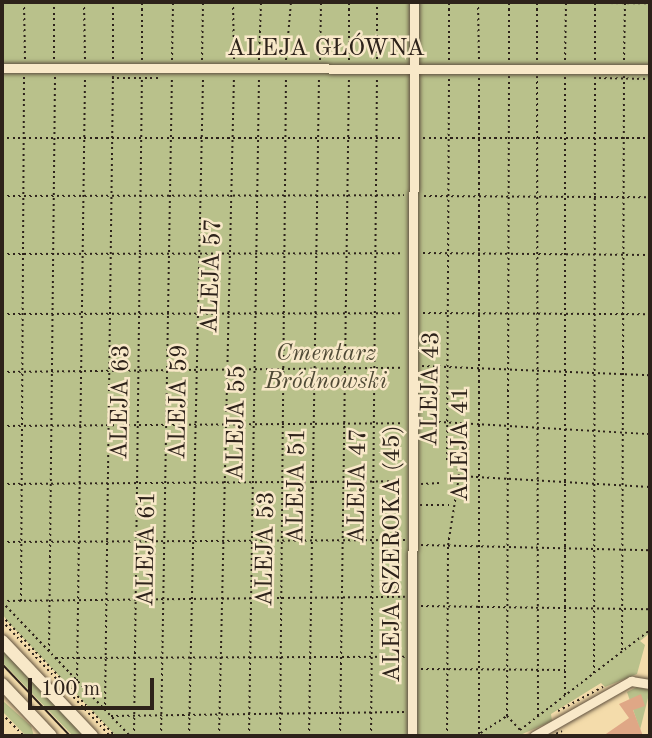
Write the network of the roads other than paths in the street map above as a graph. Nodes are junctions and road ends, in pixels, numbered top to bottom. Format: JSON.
{"nodes":[{"id":1,"x":414,"y":2,"type":"edge"},
{"id":2,"x":2,"y":68,"type":"edge"},
{"id":3,"x":650,"y":69,"type":"edge"},
{"id":4,"x":414,"y":73,"type":"junction"},
{"id":5,"x":2,"y":641,"type":"edge"},
{"id":6,"x":2,"y":684,"type":"edge"},
{"id":7,"x":650,"y":684,"type":"edge"},
{"id":8,"x":51,"y":736,"type":"edge"},
{"id":9,"x":92,"y":736,"type":"edge"},
{"id":10,"x":412,"y":736,"type":"edge"},
{"id":11,"x":534,"y":736,"type":"edge"}],
"edges":[{"from":1,"to":4,"type":"street","name":"ALEJA SZEROKA (45)"},
{"from":2,"to":4,"type":"street","name":"ALEJA GŁÓWNA"},
{"from":3,"to":4,"type":"street","name":"ALEJA GŁÓWNA"},
{"from":4,"to":10,"type":"street","name":"ALEJA SZEROKA (45)"},
{"from":5,"to":9,"type":"main road"},
{"from":6,"to":8,"type":"main road"},
{"from":7,"to":11,"type":"street"}]}
